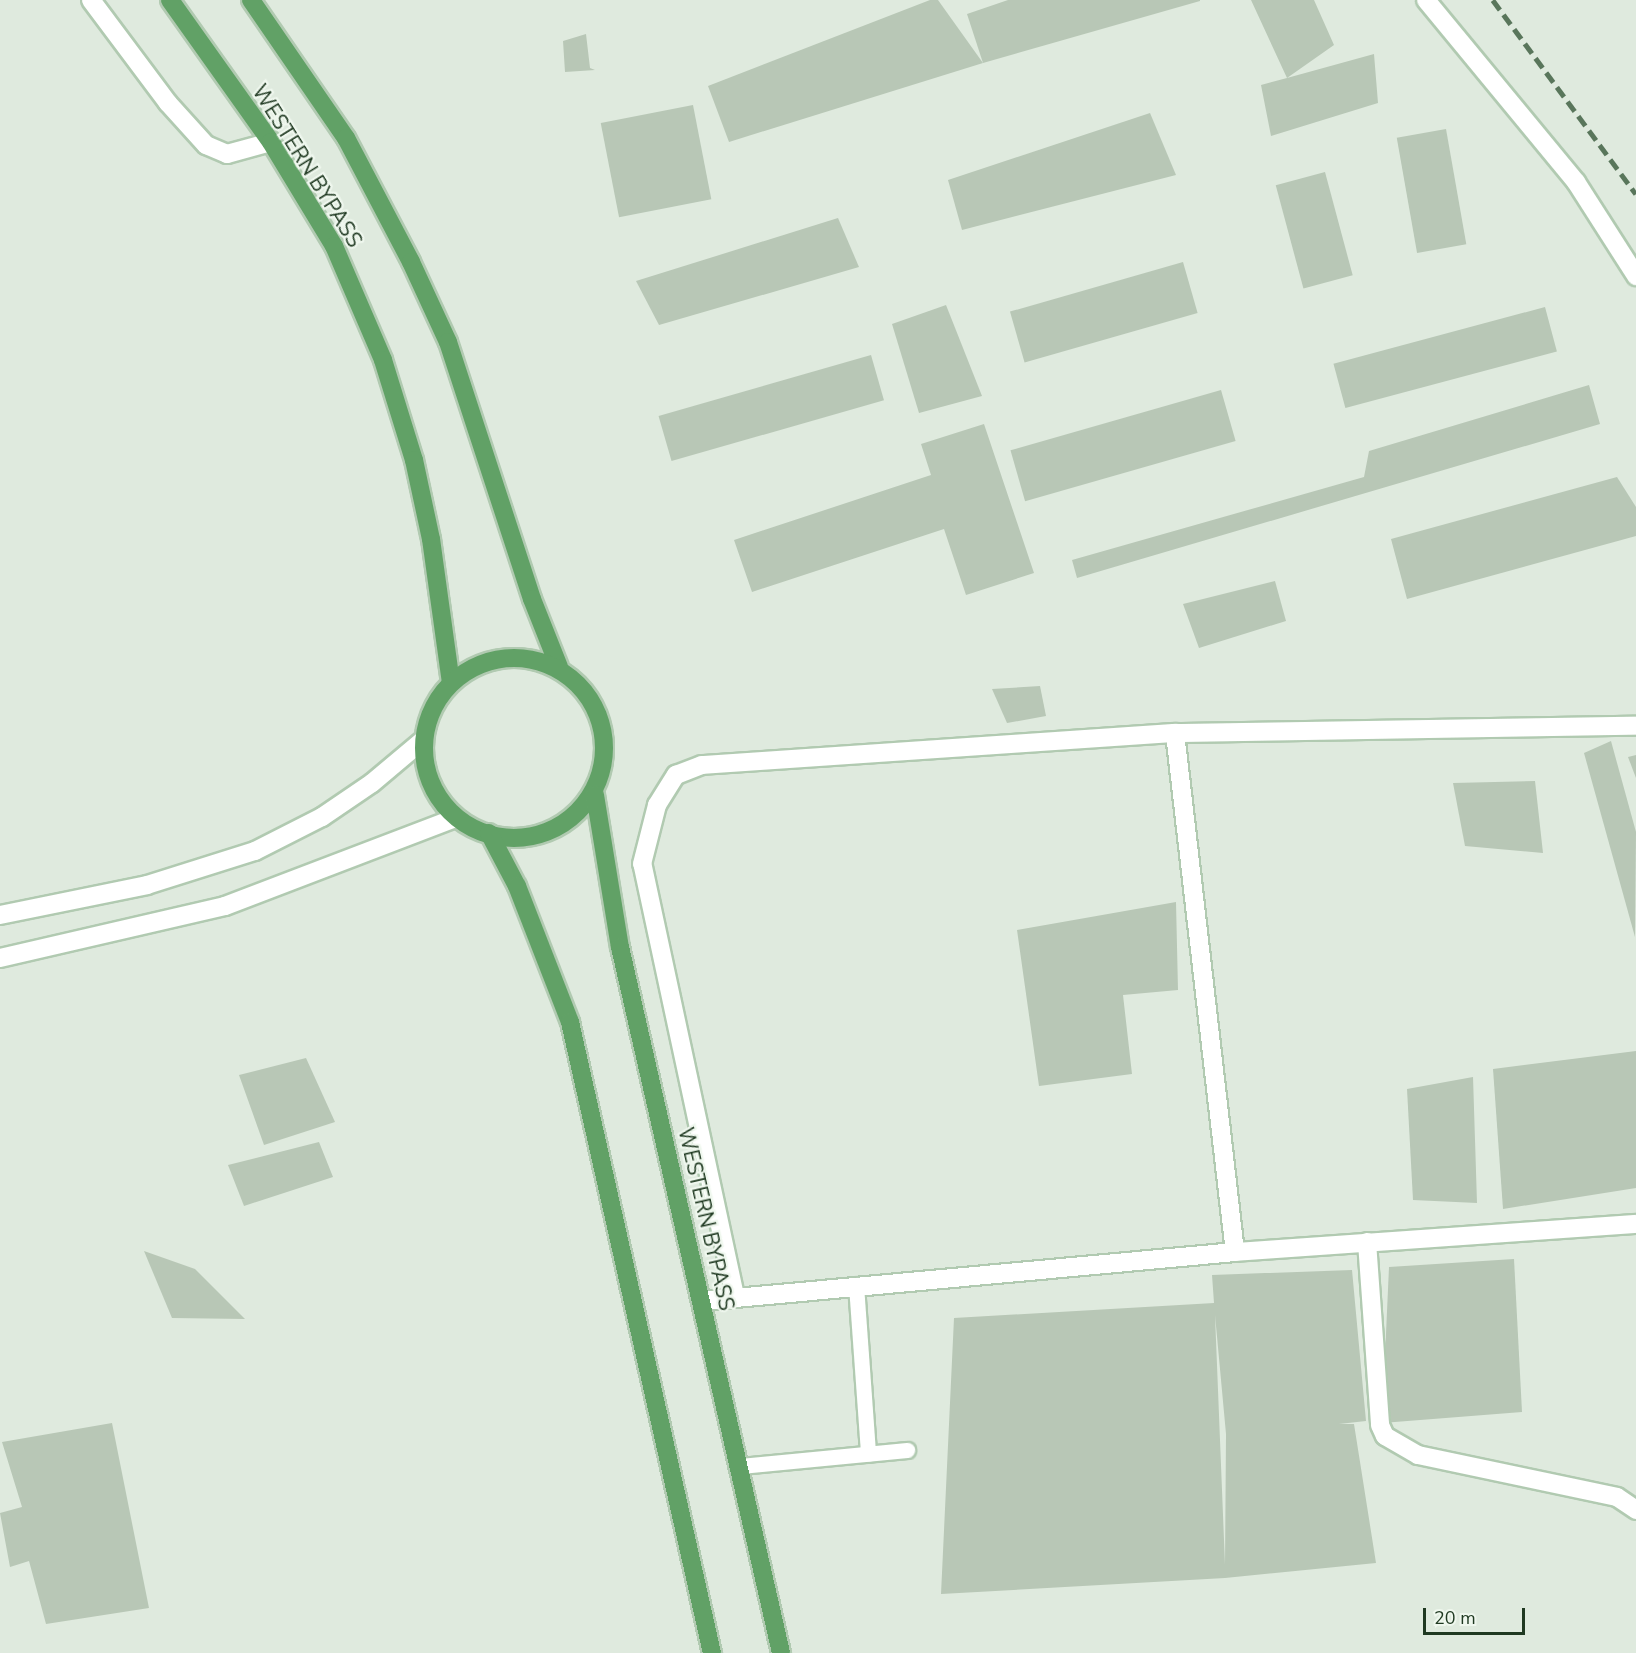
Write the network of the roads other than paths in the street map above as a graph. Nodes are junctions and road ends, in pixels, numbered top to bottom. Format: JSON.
{"nodes":[{"id":1,"x":91,"y":0,"type":"edge"},
{"id":2,"x":170,"y":0,"type":"edge"},
{"id":3,"x":251,"y":0,"type":"edge"},
{"id":4,"x":1426,"y":0,"type":"edge"},
{"id":5,"x":271,"y":142,"type":"junction"},
{"id":6,"x":1636,"y":276,"type":"edge"},
{"id":7,"x":559,"y":667,"type":"junction"},
{"id":8,"x":451,"y":683,"type":"junction"},
{"id":9,"x":1636,"y":726,"type":"edge"},
{"id":10,"x":1175,"y":733,"type":"junction"},
{"id":11,"x":422,"y":741,"type":"junction"},
{"id":12,"x":595,"y":795,"type":"junction"},
{"id":13,"x":456,"y":818,"type":"junction"},
{"id":14,"x":489,"y":833,"type":"junction"},
{"id":15,"x":0,"y":915,"type":"edge"},
{"id":16,"x":0,"y":958,"type":"edge"},
{"id":17,"x":1636,"y":1224,"type":"edge"},
{"id":18,"x":1367,"y":1242,"type":"junction"},
{"id":19,"x":1235,"y":1252,"type":"junction"},
{"id":20,"x":856,"y":1285,"type":"junction"},
{"id":21,"x":735,"y":1296,"type":"junction"},
{"id":22,"x":703,"y":1300,"type":"junction"},
{"id":23,"x":907,"y":1450,"type":"dead end"},
{"id":24,"x":868,"y":1454,"type":"junction"},
{"id":25,"x":740,"y":1466,"type":"junction"},
{"id":26,"x":1636,"y":1510,"type":"edge"},
{"id":27,"x":712,"y":1653,"type":"edge"},
{"id":28,"x":781,"y":1653,"type":"edge"}],
"edges":[{"from":1,"to":5,"type":"street"},
{"from":2,"to":5,"type":"main road","name":"WESTERN BYPASS"},
{"from":3,"to":7,"type":"main road","name":"WESTERN BYPASS"},
{"from":4,"to":6,"type":"street"},
{"from":5,"to":8,"type":"main road","name":"WESTERN BYPASS"},
{"from":7,"to":8,"type":"main road"},
{"from":7,"to":12,"type":"main road"},
{"from":8,"to":11,"type":"main road"},
{"from":9,"to":10,"type":"street"},
{"from":10,"to":19,"type":"street"},
{"from":10,"to":21,"type":"street"},
{"from":11,"to":13,"type":"main road"},
{"from":11,"to":15,"type":"street"},
{"from":12,"to":14,"type":"main road"},
{"from":12,"to":22,"type":"main road","name":"WESTERN BYPASS"},
{"from":13,"to":14,"type":"main road"},
{"from":13,"to":16,"type":"street"},
{"from":14,"to":27,"type":"main road"},
{"from":17,"to":18,"type":"street"},
{"from":18,"to":19,"type":"street"},
{"from":18,"to":26,"type":"street"},
{"from":19,"to":20,"type":"street"},
{"from":20,"to":21,"type":"street"},
{"from":20,"to":24,"type":"lane"},
{"from":21,"to":22,"type":"street"},
{"from":22,"to":25,"type":"main road","name":"WESTERN BYPASS"},
{"from":23,"to":24,"type":"lane"},
{"from":24,"to":25,"type":"lane"},
{"from":25,"to":28,"type":"main road","name":"WESTERN BYPASS"}]}
